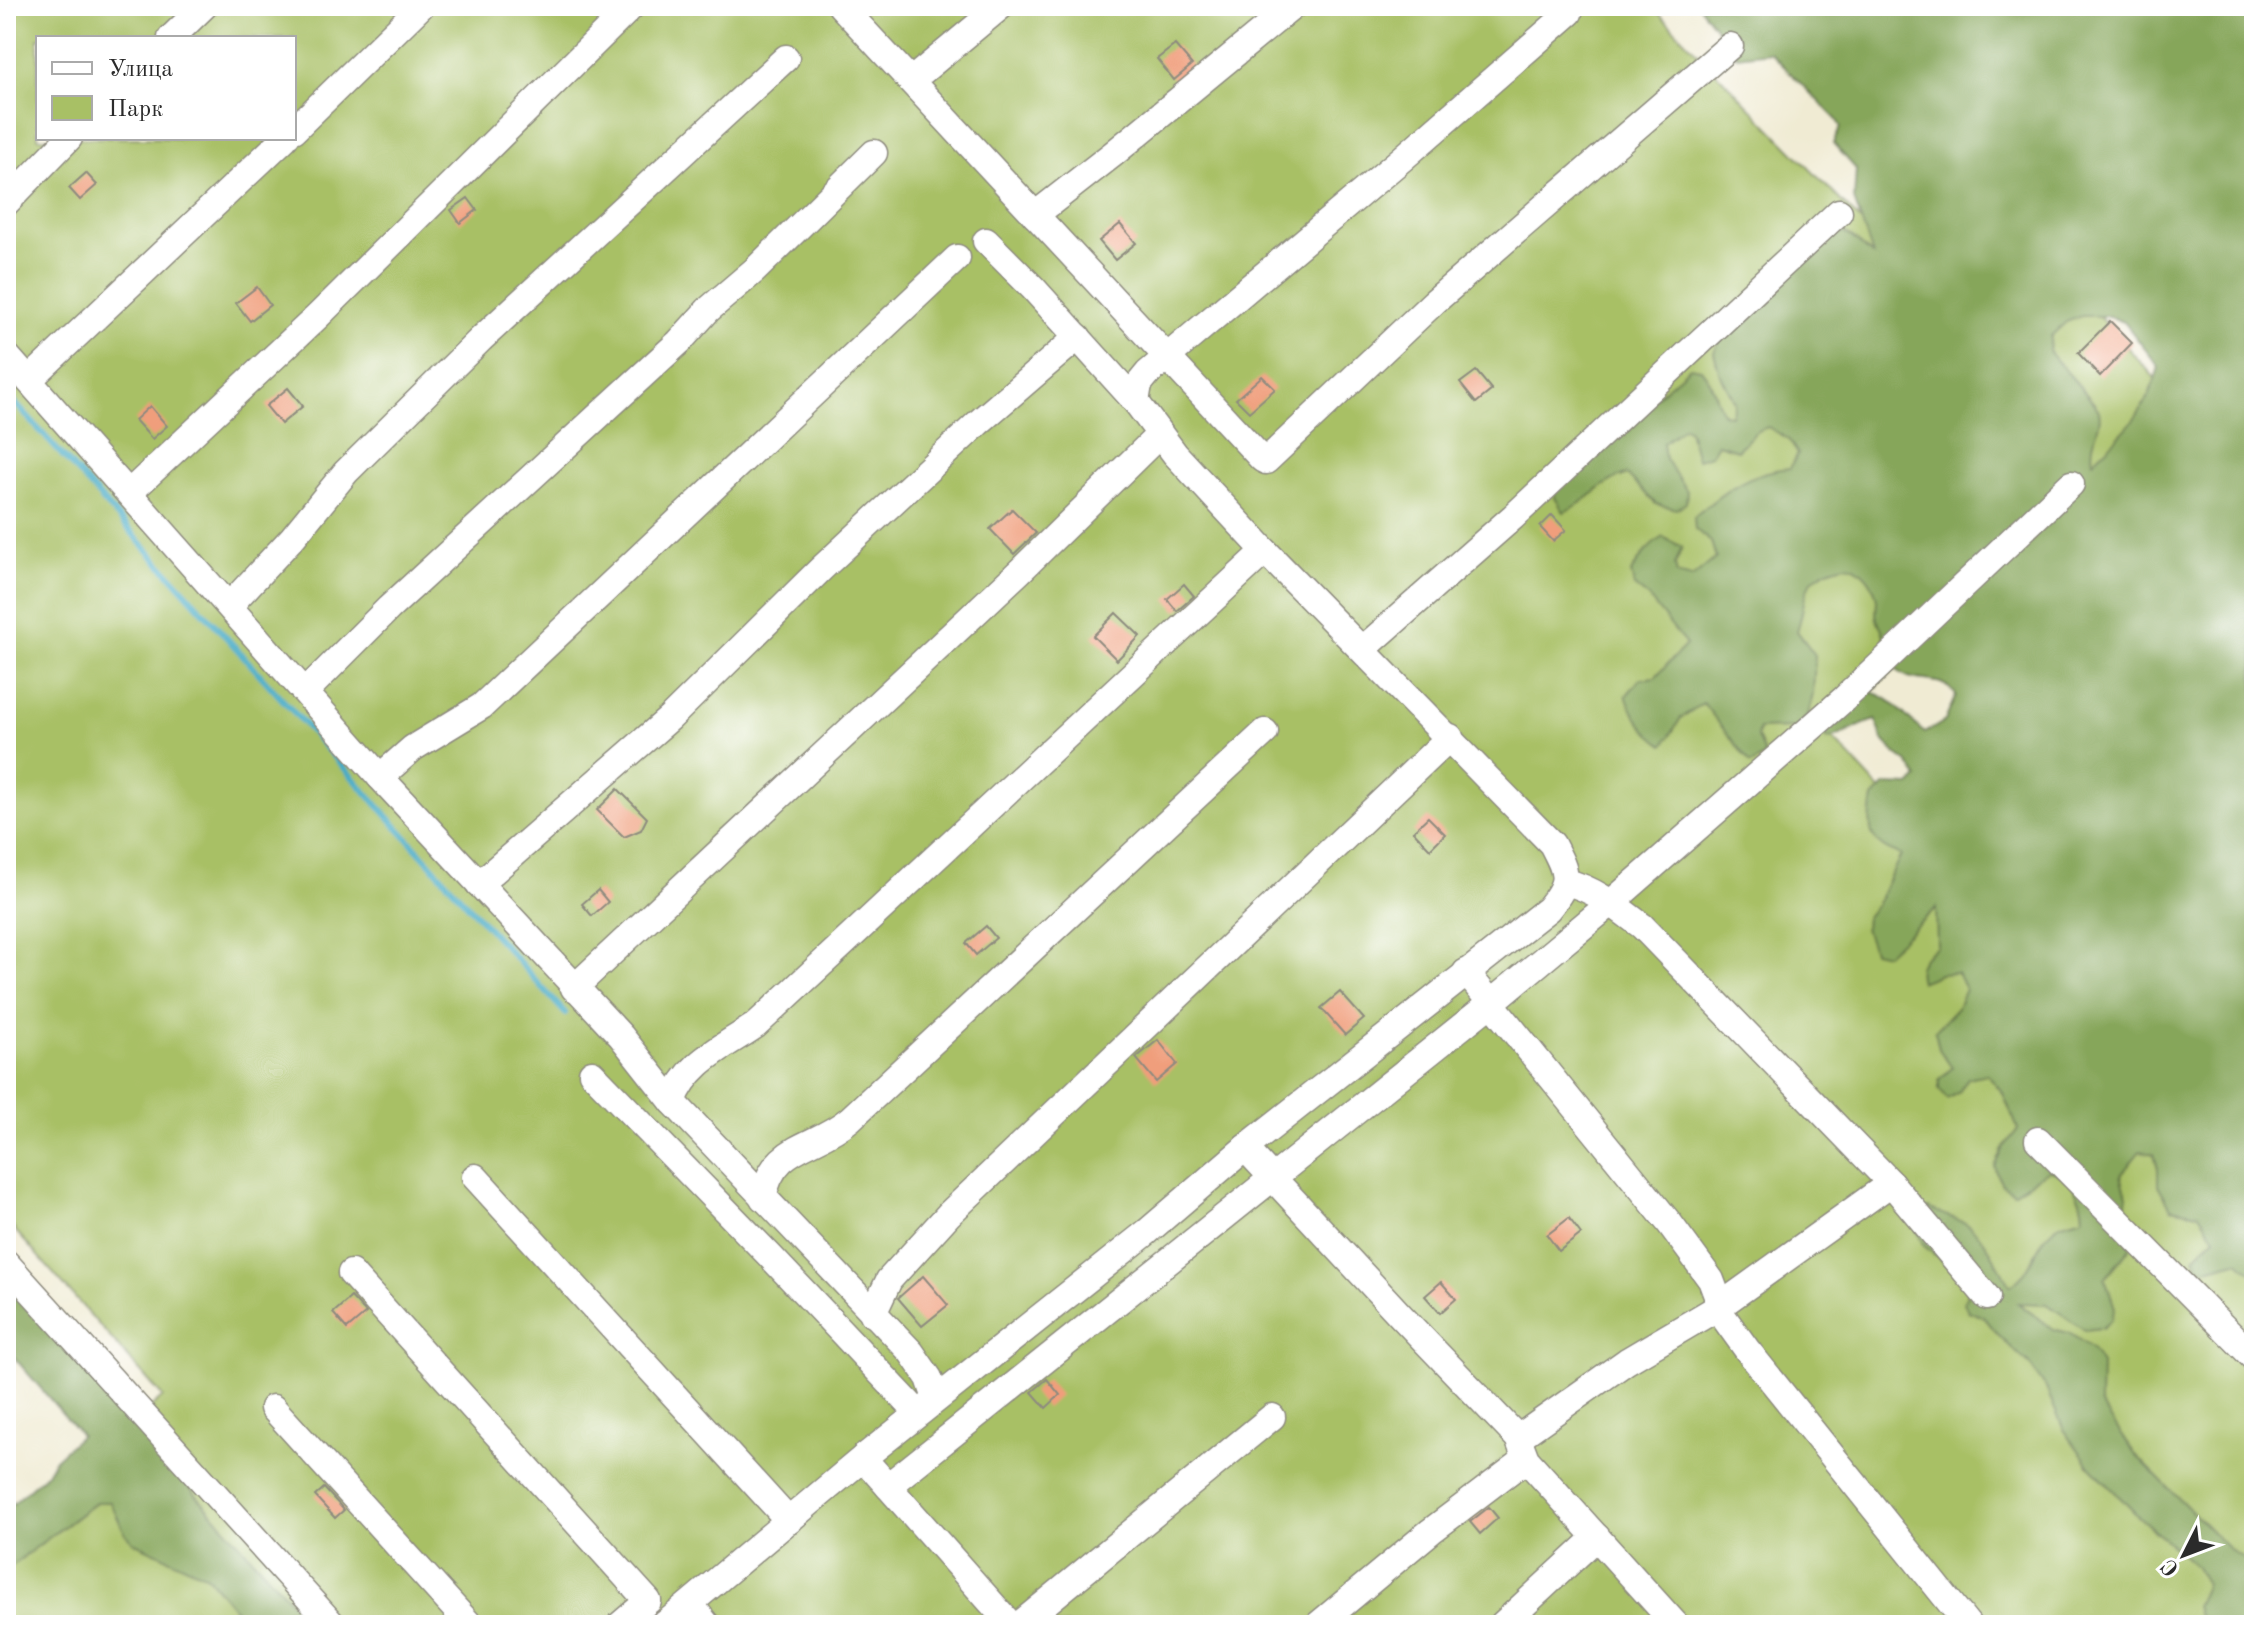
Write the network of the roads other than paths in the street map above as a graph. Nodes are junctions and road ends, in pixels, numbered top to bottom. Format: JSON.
{"nodes":[{"id":1,"x":204,"y":6,"type":"edge"},
{"id":2,"x":421,"y":6,"type":"edge"},
{"id":3,"x":632,"y":6,"type":"edge"},
{"id":4,"x":841,"y":6,"type":"edge"},
{"id":5,"x":1001,"y":6,"type":"edge"},
{"id":6,"x":1293,"y":6,"type":"edge"},
{"id":7,"x":1569,"y":13,"type":"dead end"},
{"id":8,"x":173,"y":36,"type":"edge"},
{"id":9,"x":1730,"y":46,"type":"dead end"},
{"id":10,"x":786,"y":58,"type":"dead end"},
{"id":11,"x":912,"y":80,"type":"junction"},
{"id":12,"x":296,"y":128,"type":"edge"},
{"id":13,"x":67,"y":140,"type":"edge"},
{"id":14,"x":283,"y":140,"type":"edge"},
{"id":15,"x":874,"y":153,"type":"dead end"},
{"id":16,"x":6,"y":203,"type":"edge"},
{"id":17,"x":1839,"y":212,"type":"dead end"},
{"id":18,"x":1035,"y":215,"type":"junction"},
{"id":19,"x":986,"y":241,"type":"dead end"},
{"id":20,"x":957,"y":258,"type":"dead end"},
{"id":21,"x":1078,"y":337,"type":"junction"},
{"id":22,"x":6,"y":355,"type":"edge"},
{"id":23,"x":1166,"y":357,"type":"junction"},
{"id":24,"x":29,"y":380,"type":"junction"},
{"id":25,"x":1136,"y":402,"type":"junction"},
{"id":26,"x":1160,"y":434,"type":"junction"},
{"id":27,"x":2071,"y":484,"type":"dead end"},
{"id":28,"x":129,"y":493,"type":"junction"},
{"id":29,"x":1265,"y":551,"type":"junction"},
{"id":30,"x":230,"y":605,"type":"junction"},
{"id":31,"x":1363,"y":649,"type":"junction"},
{"id":32,"x":306,"y":691,"type":"junction"},
{"id":33,"x":1265,"y":732,"type":"dead end"},
{"id":34,"x":1450,"y":737,"type":"junction"},
{"id":35,"x":380,"y":777,"type":"junction"},
{"id":36,"x":1566,"y":882,"type":"junction"},
{"id":37,"x":479,"y":884,"type":"junction"},
{"id":38,"x":1611,"y":903,"type":"junction"},
{"id":39,"x":1466,"y":972,"type":"junction"},
{"id":40,"x":574,"y":988,"type":"junction"},
{"id":41,"x":1491,"y":1003,"type":"junction"},
{"id":42,"x":592,"y":1073,"type":"dead end"},
{"id":43,"x":673,"y":1102,"type":"junction"},
{"id":44,"x":2038,"y":1140,"type":"dead end"},
{"id":45,"x":1245,"y":1148,"type":"junction"},
{"id":46,"x":475,"y":1177,"type":"dead end"},
{"id":47,"x":1272,"y":1177,"type":"junction"},
{"id":48,"x":1891,"y":1183,"type":"junction"},
{"id":49,"x":763,"y":1198,"type":"junction"},
{"id":50,"x":6,"y":1263,"type":"edge"},
{"id":51,"x":351,"y":1273,"type":"dead end"},
{"id":52,"x":1987,"y":1297,"type":"dead end"},
{"id":53,"x":1717,"y":1308,"type":"junction"},
{"id":54,"x":873,"y":1314,"type":"junction"},
{"id":55,"x":2254,"y":1358,"type":"edge"},
{"id":56,"x":927,"y":1406,"type":"junction"},
{"id":57,"x":273,"y":1408,"type":"dead end"},
{"id":58,"x":1272,"y":1417,"type":"dead end"},
{"id":59,"x":1522,"y":1449,"type":"junction"},
{"id":60,"x":863,"y":1458,"type":"junction"},
{"id":61,"x":888,"y":1486,"type":"junction"},
{"id":62,"x":789,"y":1521,"type":"junction"},
{"id":63,"x":1597,"y":1537,"type":"junction"},
{"id":64,"x":690,"y":1604,"type":"junction"},
{"id":65,"x":1329,"y":1622,"type":"edge"},
{"id":66,"x":333,"y":1625,"type":"edge"},
{"id":67,"x":470,"y":1625,"type":"edge"},
{"id":68,"x":620,"y":1625,"type":"edge"},
{"id":69,"x":664,"y":1625,"type":"edge"},
{"id":70,"x":707,"y":1625,"type":"edge"},
{"id":71,"x":1011,"y":1625,"type":"edge"},
{"id":72,"x":1019,"y":1625,"type":"edge"},
{"id":73,"x":1502,"y":1625,"type":"edge"},
{"id":74,"x":1676,"y":1625,"type":"edge"},
{"id":75,"x":1968,"y":1625,"type":"edge"}],
"edges":[{"from":1,"to":8,"type":"street"},
{"from":2,"to":12,"type":"street"},
{"from":3,"to":28,"type":"street"},
{"from":4,"to":11,"type":"street"},
{"from":5,"to":11,"type":"street"},
{"from":6,"to":18,"type":"street"},
{"from":7,"to":23,"type":"street"},
{"from":9,"to":23,"type":"street"},
{"from":10,"to":30,"type":"street"},
{"from":11,"to":18,"type":"street"},
{"from":13,"to":16,"type":"street"},
{"from":14,"to":24,"type":"street"},
{"from":15,"to":32,"type":"street"},
{"from":17,"to":31,"type":"street"},
{"from":18,"to":23,"type":"street"},
{"from":19,"to":21,"type":"street"},
{"from":20,"to":35,"type":"street"},
{"from":21,"to":25,"type":"street"},
{"from":21,"to":37,"type":"street"},
{"from":22,"to":24,"type":"street"},
{"from":23,"to":25,"type":"street"},
{"from":24,"to":28,"type":"street"},
{"from":25,"to":26,"type":"street"},
{"from":26,"to":29,"type":"street"},
{"from":26,"to":40,"type":"street"},
{"from":27,"to":38,"type":"street"},
{"from":28,"to":30,"type":"street"},
{"from":29,"to":31,"type":"street"},
{"from":29,"to":43,"type":"street"},
{"from":30,"to":32,"type":"street"},
{"from":31,"to":34,"type":"street"},
{"from":32,"to":35,"type":"street"},
{"from":33,"to":49,"type":"street"},
{"from":34,"to":36,"type":"street"},
{"from":34,"to":54,"type":"street"},
{"from":35,"to":37,"type":"street"},
{"from":36,"to":38,"type":"street"},
{"from":36,"to":39,"type":"street"},
{"from":37,"to":40,"type":"street"},
{"from":38,"to":41,"type":"street"},
{"from":38,"to":48,"type":"street"},
{"from":39,"to":41,"type":"street"},
{"from":39,"to":45,"type":"street"},
{"from":40,"to":43,"type":"street"},
{"from":41,"to":47,"type":"street"},
{"from":41,"to":53,"type":"street"},
{"from":42,"to":56,"type":"street"},
{"from":43,"to":49,"type":"street"},
{"from":44,"to":55,"type":"street"},
{"from":45,"to":47,"type":"street"},
{"from":45,"to":56,"type":"street"},
{"from":46,"to":62,"type":"street"},
{"from":47,"to":59,"type":"street"},
{"from":47,"to":61,"type":"street"},
{"from":48,"to":52,"type":"street"},
{"from":48,"to":53,"type":"street"},
{"from":49,"to":54,"type":"street"},
{"from":50,"to":66,"type":"street"},
{"from":51,"to":68,"type":"street"},
{"from":53,"to":59,"type":"street"},
{"from":53,"to":75,"type":"street"},
{"from":54,"to":56,"type":"street"},
{"from":56,"to":60,"type":"street"},
{"from":57,"to":67,"type":"street"},
{"from":58,"to":72,"type":"street"},
{"from":59,"to":63,"type":"street"},
{"from":59,"to":65,"type":"street"},
{"from":60,"to":61,"type":"street"},
{"from":60,"to":62,"type":"street"},
{"from":61,"to":71,"type":"street"},
{"from":62,"to":64,"type":"street"},
{"from":63,"to":73,"type":"street"},
{"from":63,"to":74,"type":"street"},
{"from":64,"to":69,"type":"street"},
{"from":64,"to":70,"type":"street"}]}
